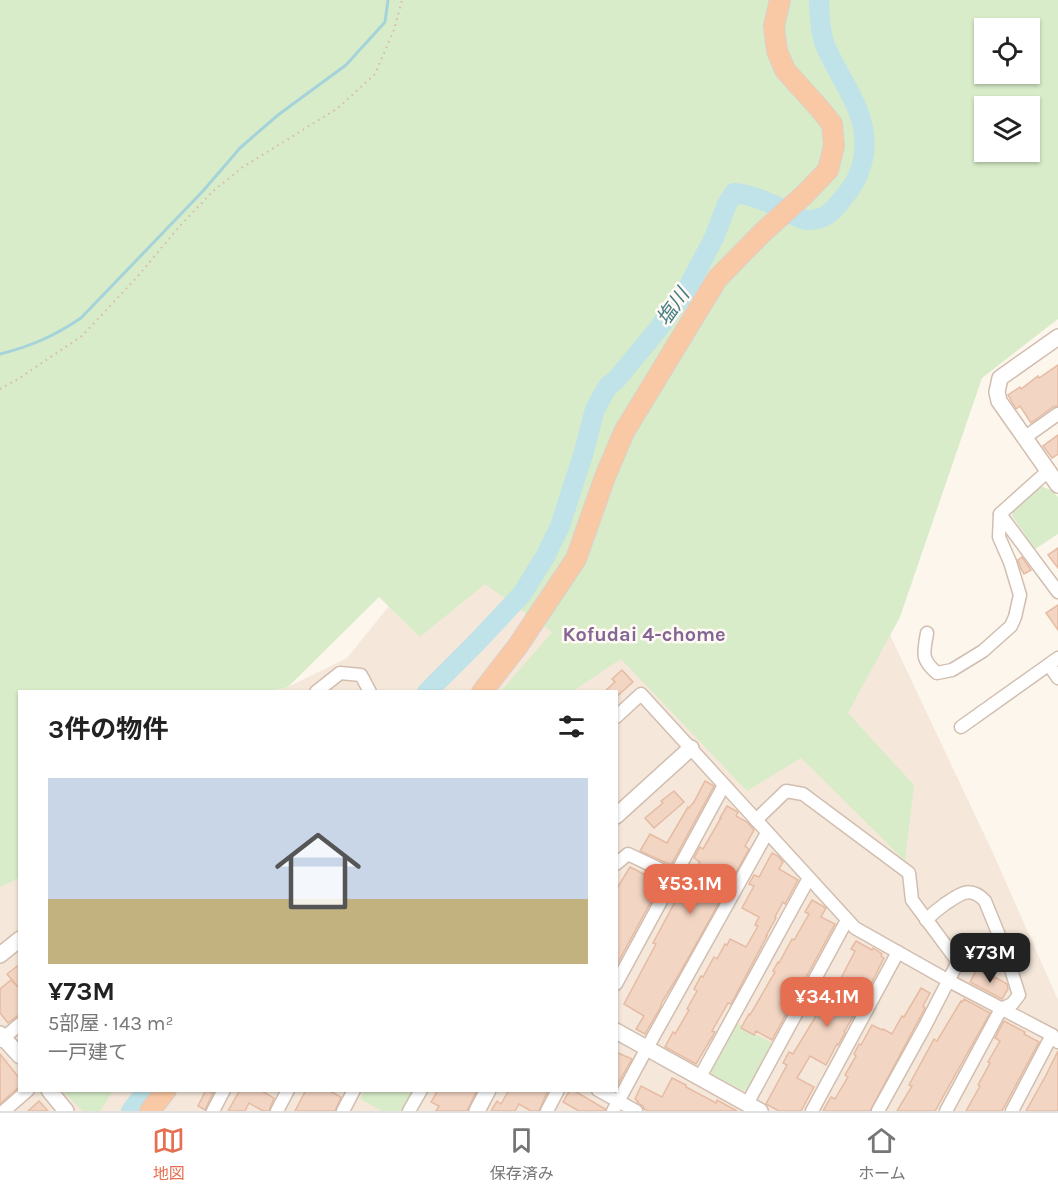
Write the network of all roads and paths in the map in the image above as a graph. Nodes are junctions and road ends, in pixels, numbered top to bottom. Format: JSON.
{"nodes":[{"id":1,"x":402,"y":0,"type":"edge"},
{"id":2,"x":780,"y":0,"type":"edge"},
{"id":3,"x":1058,"y":337,"type":"edge"},
{"id":4,"x":0,"y":389,"type":"edge"},
{"id":5,"x":1058,"y":414,"type":"edge"},
{"id":6,"x":1024,"y":438,"type":"junction"},
{"id":7,"x":1048,"y":471,"type":"junction"},
{"id":8,"x":1058,"y":485,"type":"edge"},
{"id":9,"x":1000,"y":514,"type":"junction"},
{"id":10,"x":1058,"y":592,"type":"edge"},
{"id":11,"x":927,"y":633,"type":"dead end"},
{"id":12,"x":1053,"y":662,"type":"edge"},
{"id":13,"x":1058,"y":678,"type":"edge"},
{"id":14,"x":319,"y":690,"type":"edge"},
{"id":15,"x":368,"y":690,"type":"edge"},
{"id":16,"x":484,"y":690,"type":"edge"},
{"id":17,"x":618,"y":715,"type":"edge"},
{"id":18,"x":961,"y":727,"type":"dead end"},
{"id":19,"x":691,"y":748,"type":"junction"},
{"id":20,"x":724,"y":785,"type":"junction"},
{"id":21,"x":618,"y":814,"type":"edge"},
{"id":22,"x":756,"y":820,"type":"junction"},
{"id":23,"x":767,"y":832,"type":"junction"},
{"id":24,"x":618,"y":862,"type":"edge"},
{"id":25,"x":674,"y":876,"type":"junction"},
{"id":26,"x":808,"y":878,"type":"junction"},
{"id":27,"x":847,"y":920,"type":"junction"},
{"id":28,"x":926,"y":920,"type":"junction"},
{"id":29,"x":18,"y":941,"type":"edge"},
{"id":30,"x":898,"y":952,"type":"junction"},
{"id":31,"x":0,"y":956,"type":"edge"},
{"id":32,"x":618,"y":980,"type":"edge"},
{"id":33,"x":949,"y":981,"type":"junction"},
{"id":34,"x":1002,"y":1009,"type":"junction"},
{"id":35,"x":18,"y":1025,"type":"edge"},
{"id":36,"x":618,"y":1032,"type":"edge"},
{"id":37,"x":1,"y":1037,"type":"edge"},
{"id":38,"x":1055,"y":1038,"type":"edge"},
{"id":39,"x":647,"y":1048,"type":"junction"},
{"id":40,"x":18,"y":1054,"type":"edge"},
{"id":41,"x":700,"y":1077,"type":"junction"},
{"id":42,"x":26,"y":1092,"type":"edge"},
{"id":43,"x":51,"y":1092,"type":"edge"},
{"id":44,"x":164,"y":1092,"type":"edge"},
{"id":45,"x":223,"y":1092,"type":"edge"},
{"id":46,"x":287,"y":1092,"type":"edge"},
{"id":47,"x":353,"y":1092,"type":"edge"},
{"id":48,"x":420,"y":1092,"type":"edge"},
{"id":49,"x":487,"y":1092,"type":"edge"},
{"id":50,"x":557,"y":1092,"type":"edge"},
{"id":51,"x":600,"y":1092,"type":"edge"},
{"id":52,"x":616,"y":1106,"type":"edge"},
{"id":53,"x":754,"y":1107,"type":"edge"},
{"id":54,"x":4,"y":1111,"type":"edge"},
{"id":55,"x":66,"y":1111,"type":"edge"},
{"id":56,"x":150,"y":1111,"type":"edge"},
{"id":57,"x":213,"y":1111,"type":"edge"},
{"id":58,"x":277,"y":1111,"type":"edge"},
{"id":59,"x":343,"y":1111,"type":"edge"},
{"id":60,"x":409,"y":1111,"type":"edge"},
{"id":61,"x":477,"y":1111,"type":"edge"},
{"id":62,"x":547,"y":1111,"type":"edge"},
{"id":63,"x":636,"y":1111,"type":"edge"},
{"id":64,"x":812,"y":1111,"type":"edge"},
{"id":65,"x":878,"y":1111,"type":"edge"},
{"id":66,"x":946,"y":1111,"type":"edge"},
{"id":67,"x":1012,"y":1111,"type":"edge"}],
"edges":[{"from":1,"to":4,"type":"path"},
{"from":2,"to":16,"type":"highway"},
{"from":3,"to":6,"type":"street"},
{"from":5,"to":6,"type":"street"},
{"from":6,"to":7,"type":"street"},
{"from":7,"to":8,"type":"street"},
{"from":7,"to":9,"type":"street"},
{"from":9,"to":10,"type":"street"},
{"from":9,"to":11,"type":"street"},
{"from":12,"to":13,"type":"street"},
{"from":12,"to":18,"type":"street"},
{"from":14,"to":15,"type":"street"},
{"from":17,"to":19,"type":"street"},
{"from":19,"to":20,"type":"street"},
{"from":19,"to":21,"type":"street"},
{"from":20,"to":22,"type":"street"},
{"from":20,"to":25,"type":"street"},
{"from":22,"to":23,"type":"street"},
{"from":22,"to":28,"type":"street"},
{"from":23,"to":26,"type":"street"},
{"from":23,"to":39,"type":"street"},
{"from":24,"to":25,"type":"street"},
{"from":25,"to":32,"type":"street"},
{"from":26,"to":27,"type":"street"},
{"from":26,"to":41,"type":"street"},
{"from":27,"to":30,"type":"street"},
{"from":27,"to":53,"type":"street"},
{"from":28,"to":33,"type":"street"},
{"from":28,"to":34,"type":"street"},
{"from":29,"to":31,"type":"street"},
{"from":30,"to":33,"type":"street"},
{"from":30,"to":64,"type":"street"},
{"from":33,"to":34,"type":"street"},
{"from":33,"to":65,"type":"street"},
{"from":34,"to":38,"type":"street"},
{"from":34,"to":66,"type":"street"},
{"from":35,"to":37,"type":"street"},
{"from":36,"to":39,"type":"street"},
{"from":37,"to":40,"type":"street"},
{"from":38,"to":67,"type":"street"},
{"from":39,"to":41,"type":"street"},
{"from":39,"to":52,"type":"street"},
{"from":41,"to":53,"type":"street"},
{"from":42,"to":54,"type":"street"},
{"from":43,"to":55,"type":"street"},
{"from":44,"to":56,"type":"highway"},
{"from":45,"to":57,"type":"street"},
{"from":46,"to":58,"type":"street"},
{"from":47,"to":59,"type":"street"},
{"from":48,"to":60,"type":"street"},
{"from":49,"to":61,"type":"street"},
{"from":50,"to":62,"type":"street"},
{"from":51,"to":52,"type":"street"},
{"from":52,"to":63,"type":"street"}]}
